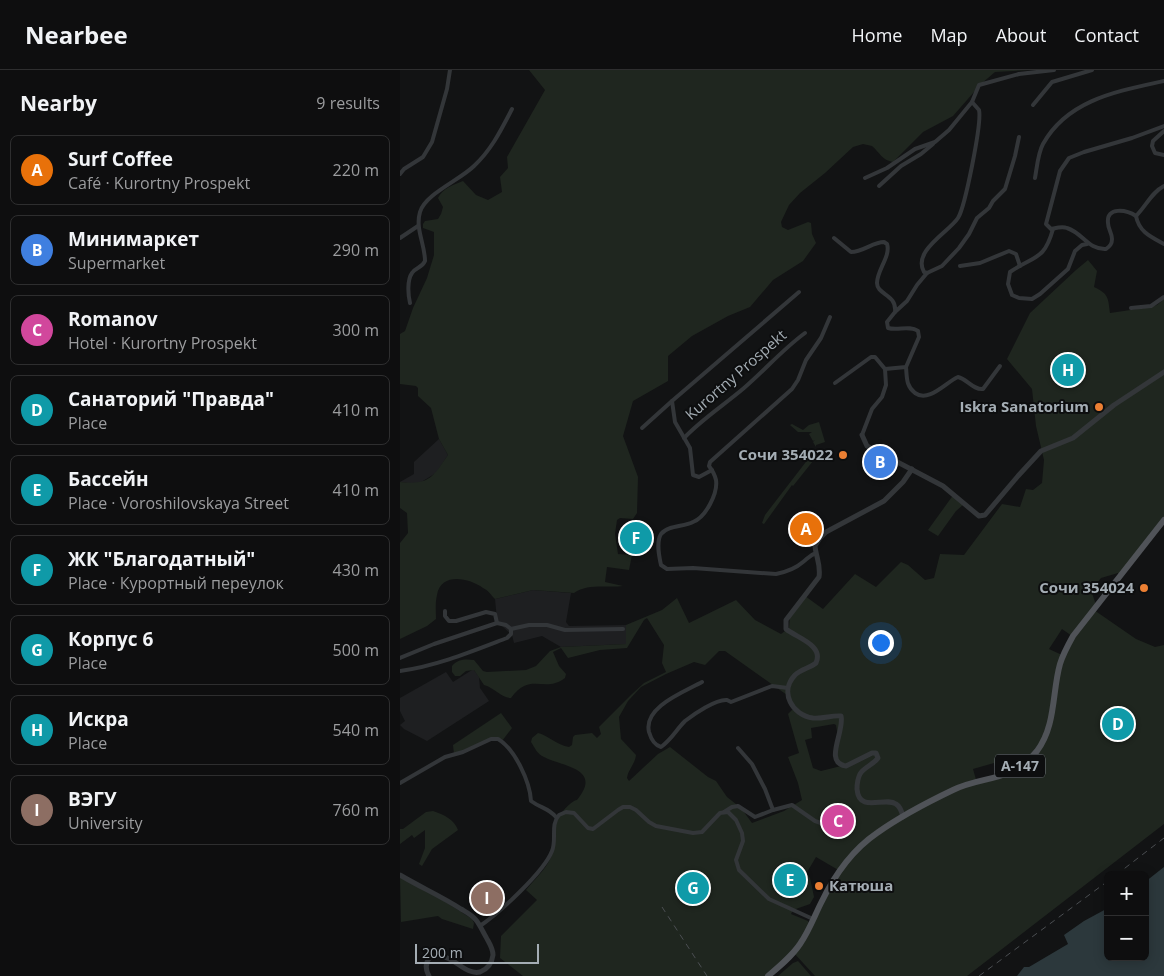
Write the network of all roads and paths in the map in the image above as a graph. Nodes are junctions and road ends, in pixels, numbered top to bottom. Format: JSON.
{"nodes":[{"id":1,"x":450,"y":70,"type":"edge"},
{"id":2,"x":1054,"y":70,"type":"edge"},
{"id":3,"x":1092,"y":70,"type":"edge"},
{"id":4,"x":1164,"y":81,"type":"edge"},
{"id":5,"x":972,"y":102,"type":"junction"},
{"id":6,"x":1033,"y":105,"type":"dead end"},
{"id":7,"x":512,"y":109,"type":"dead end"},
{"id":8,"x":1164,"y":126,"type":"edge"},
{"id":9,"x":1164,"y":131,"type":"edge"},
{"id":10,"x":1019,"y":136,"type":"dead end"},
{"id":11,"x":935,"y":142,"type":"junction"},
{"id":12,"x":1164,"y":155,"type":"edge"},
{"id":13,"x":400,"y":174,"type":"edge"},
{"id":14,"x":865,"y":178,"type":"dead end"},
{"id":15,"x":1035,"y":178,"type":"dead end"},
{"id":16,"x":879,"y":186,"type":"dead end"},
{"id":17,"x":1164,"y":186,"type":"edge"},
{"id":18,"x":1136,"y":216,"type":"junction"},
{"id":19,"x":418,"y":226,"type":"junction"},
{"id":20,"x":1053,"y":229,"type":"junction"},
{"id":21,"x":400,"y":238,"type":"edge"},
{"id":22,"x":834,"y":238,"type":"dead end"},
{"id":23,"x":1087,"y":244,"type":"junction"},
{"id":24,"x":1164,"y":244,"type":"edge"},
{"id":25,"x":960,"y":266,"type":"dead end"},
{"id":26,"x":1020,"y":266,"type":"junction"},
{"id":27,"x":927,"y":273,"type":"junction"},
{"id":28,"x":799,"y":292,"type":"dead end"},
{"id":29,"x":1164,"y":297,"type":"edge"},
{"id":30,"x":410,"y":303,"type":"dead end"},
{"id":31,"x":1131,"y":308,"type":"dead end"},
{"id":32,"x":895,"y":312,"type":"junction"},
{"id":33,"x":830,"y":317,"type":"dead end"},
{"id":34,"x":805,"y":333,"type":"dead end"},
{"id":35,"x":1000,"y":366,"type":"dead end"},
{"id":36,"x":906,"y":367,"type":"junction"},
{"id":37,"x":885,"y":369,"type":"junction"},
{"id":38,"x":1164,"y":372,"type":"edge"},
{"id":39,"x":835,"y":383,"type":"dead end"},
{"id":40,"x":672,"y":401,"type":"junction"},
{"id":41,"x":642,"y":428,"type":"dead end"},
{"id":42,"x":862,"y":435,"type":"joint"},
{"id":43,"x":684,"y":438,"type":"junction"},
{"id":44,"x":912,"y":469,"type":"junction"},
{"id":45,"x":712,"y":470,"type":"junction"},
{"id":46,"x":1164,"y":520,"type":"edge"},
{"id":47,"x":816,"y":553,"type":"junction"},
{"id":48,"x":444,"y":610,"type":"dead end"},
{"id":49,"x":497,"y":623,"type":"junction"},
{"id":50,"x":511,"y":629,"type":"junction"},
{"id":51,"x":623,"y":629,"type":"dead end"},
{"id":52,"x":400,"y":658,"type":"edge"},
{"id":53,"x":400,"y":671,"type":"edge"},
{"id":54,"x":702,"y":682,"type":"dead end"},
{"id":55,"x":788,"y":688,"type":"junction"},
{"id":56,"x":738,"y":748,"type":"dead end"},
{"id":57,"x":400,"y":783,"type":"edge"},
{"id":58,"x":773,"y":810,"type":"junction"},
{"id":59,"x":724,"y":812,"type":"junction"},
{"id":60,"x":556,"y":817,"type":"junction"},
{"id":61,"x":903,"y":818,"type":"junction"},
{"id":62,"x":841,"y":830,"type":"dead end"},
{"id":63,"x":400,"y":875,"type":"edge"},
{"id":64,"x":813,"y":918,"type":"junction"},
{"id":65,"x":480,"y":926,"type":"junction"},
{"id":66,"x":429,"y":976,"type":"edge"},
{"id":67,"x":768,"y":976,"type":"edge"}],
"edges":[{"from":1,"to":13,"type":"street"},
{"from":2,"to":5,"type":"street"},
{"from":3,"to":6,"type":"street"},
{"from":4,"to":15,"type":"street"},
{"from":5,"to":11,"type":"street"},
{"from":5,"to":27,"type":"street"},
{"from":7,"to":19,"type":"street"},
{"from":8,"to":20,"type":"street"},
{"from":9,"to":12,"type":"street"},
{"from":10,"to":27,"type":"street"},
{"from":11,"to":14,"type":"street"},
{"from":11,"to":16,"type":"street"},
{"from":17,"to":18,"type":"street"},
{"from":18,"to":23,"type":"street"},
{"from":18,"to":24,"type":"street"},
{"from":19,"to":21,"type":"street"},
{"from":19,"to":30,"type":"street"},
{"from":20,"to":23,"type":"street"},
{"from":20,"to":26,"type":"street"},
{"from":22,"to":32,"type":"street"},
{"from":23,"to":26,"type":"street"},
{"from":25,"to":26,"type":"street"},
{"from":27,"to":32,"type":"street"},
{"from":28,"to":40,"type":"street","name":"Kurortny Prospekt"},
{"from":29,"to":31,"type":"street"},
{"from":32,"to":36,"type":"street"},
{"from":33,"to":45,"type":"street"},
{"from":34,"to":43,"type":"street","name":"Kurortny Prospekt"},
{"from":35,"to":36,"type":"street"},
{"from":36,"to":37,"type":"street"},
{"from":37,"to":39,"type":"street"},
{"from":37,"to":42,"type":"street"},
{"from":38,"to":44,"type":"street"},
{"from":40,"to":41,"type":"street","name":"Kurortny Prospekt"},
{"from":40,"to":43,"type":"street"},
{"from":42,"to":44,"type":"street"},
{"from":43,"to":45,"type":"street"},
{"from":44,"to":47,"type":"street"},
{"from":45,"to":47,"type":"street"},
{"from":46,"to":61,"type":"main road","number":"А-147"},
{"from":47,"to":55,"type":"street"},
{"from":48,"to":49,"type":"street"},
{"from":49,"to":50,"type":"street"},
{"from":49,"to":52,"type":"street"},
{"from":50,"to":51,"type":"street"},
{"from":50,"to":53,"type":"street"},
{"from":54,"to":55,"type":"street"},
{"from":55,"to":61,"type":"street"},
{"from":56,"to":58,"type":"street"},
{"from":57,"to":60,"type":"street"},
{"from":58,"to":59,"type":"street"},
{"from":58,"to":62,"type":"street"},
{"from":59,"to":60,"type":"street"},
{"from":59,"to":64,"type":"street"},
{"from":60,"to":65,"type":"street"},
{"from":61,"to":64,"type":"main road","number":"А-147"},
{"from":63,"to":65,"type":"street"},
{"from":64,"to":67,"type":"main road","number":"А-147"},
{"from":65,"to":66,"type":"street"}]}
